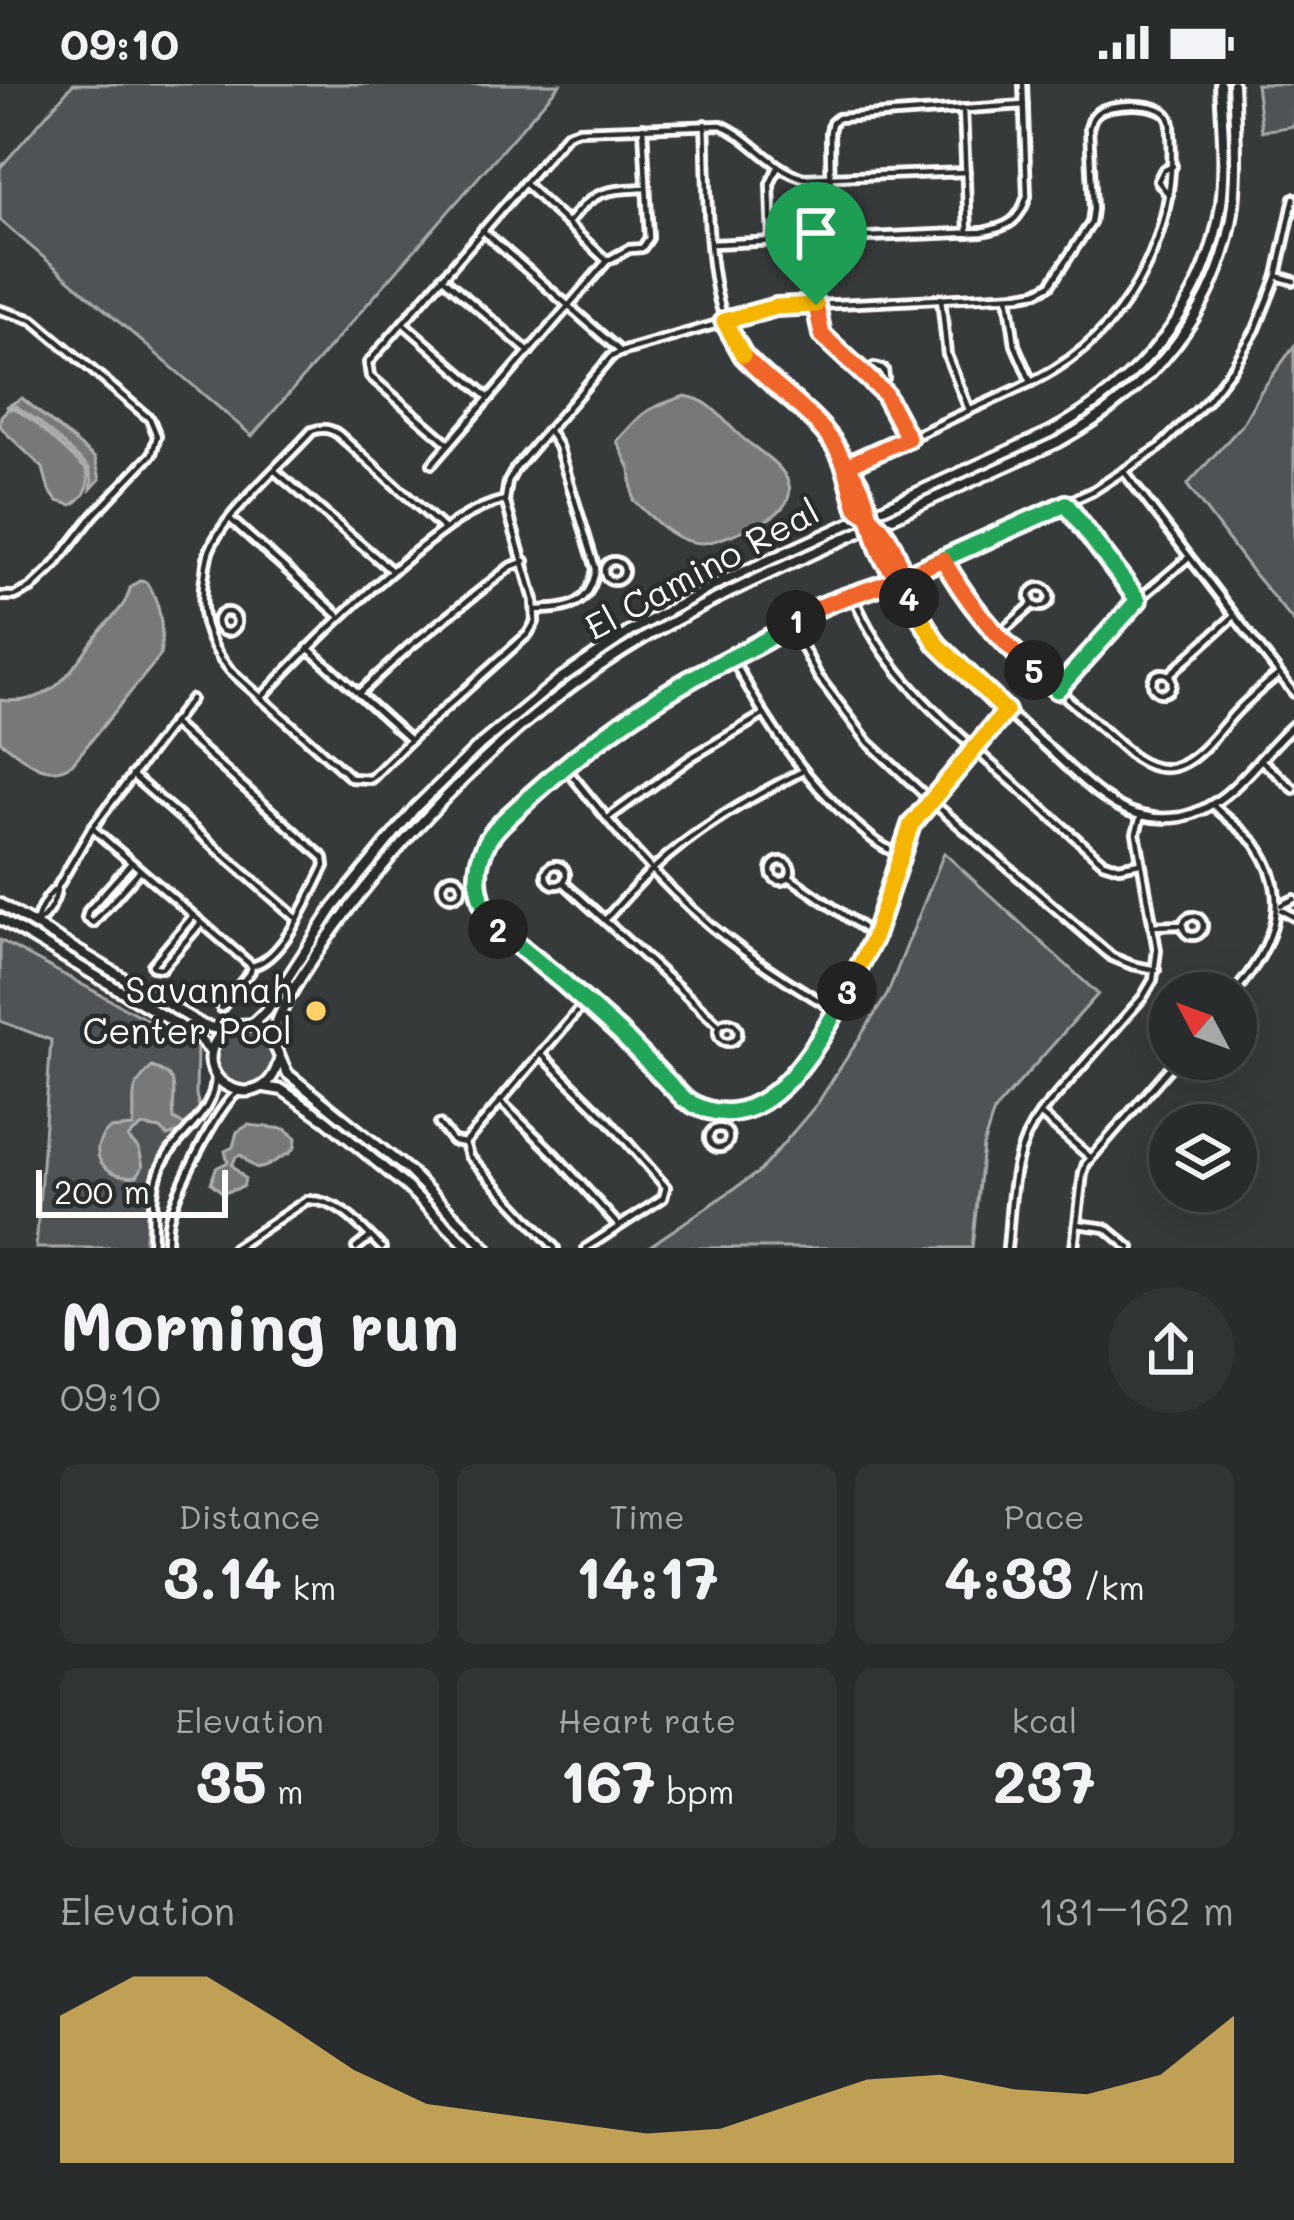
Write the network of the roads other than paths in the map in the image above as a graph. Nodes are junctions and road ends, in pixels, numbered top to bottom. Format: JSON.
{"nodes":[{"id":1,"x":1022,"y":84,"type":"edge"},
{"id":2,"x":1220,"y":84,"type":"edge"},
{"id":3,"x":1233,"y":84,"type":"edge"},
{"id":4,"x":1024,"y":105,"type":"junction"},
{"id":5,"x":963,"y":109,"type":"junction"},
{"id":6,"x":705,"y":124,"type":"junction"},
{"id":7,"x":643,"y":127,"type":"junction"},
{"id":8,"x":1173,"y":166,"type":"junction"},
{"id":9,"x":778,"y":167,"type":"junction"},
{"id":10,"x":966,"y":172,"type":"junction"},
{"id":11,"x":831,"y":178,"type":"junction"},
{"id":12,"x":524,"y":183,"type":"junction"},
{"id":13,"x":646,"y":188,"type":"junction"},
{"id":14,"x":1169,"y":195,"type":"junction"},
{"id":15,"x":1294,"y":198,"type":"edge"},
{"id":16,"x":568,"y":223,"type":"junction"},
{"id":17,"x":482,"y":230,"type":"junction"},
{"id":18,"x":968,"y":233,"type":"junction"},
{"id":19,"x":831,"y":240,"type":"junction"},
{"id":20,"x":772,"y":242,"type":"junction"},
{"id":21,"x":712,"y":244,"type":"junction"},
{"id":22,"x":607,"y":261,"type":"junction"},
{"id":23,"x":1277,"y":276,"type":"junction"},
{"id":24,"x":442,"y":277,"type":"junction"},
{"id":25,"x":1294,"y":281,"type":"edge"},
{"id":26,"x":1007,"y":295,"type":"junction"},
{"id":27,"x":941,"y":298,"type":"junction"},
{"id":28,"x":816,"y":305,"type":"junction"},
{"id":29,"x":570,"y":306,"type":"junction"},
{"id":30,"x":0,"y":310,"type":"edge"},
{"id":31,"x":724,"y":321,"type":"junction"},
{"id":32,"x":403,"y":322,"type":"junction"},
{"id":33,"x":621,"y":352,"type":"junction"},
{"id":34,"x":530,"y":353,"type":"junction"},
{"id":35,"x":864,"y":374,"type":"junction"},
{"id":36,"x":1030,"y":382,"type":"junction"},
{"id":37,"x":878,"y":387,"type":"junction"},
{"id":38,"x":490,"y":398,"type":"junction"},
{"id":39,"x":969,"y":410,"type":"junction"},
{"id":40,"x":548,"y":430,"type":"junction"},
{"id":41,"x":908,"y":438,"type":"junction"},
{"id":42,"x":449,"y":444,"type":"junction"},
{"id":43,"x":432,"y":464,"type":"dead end"},
{"id":44,"x":846,"y":466,"type":"junction"},
{"id":45,"x":275,"y":471,"type":"junction"},
{"id":46,"x":1125,"y":473,"type":"junction"},
{"id":47,"x":505,"y":500,"type":"junction"},
{"id":48,"x":1066,"y":504,"type":"junction"},
{"id":49,"x":868,"y":514,"type":"junction"},
{"id":50,"x":230,"y":519,"type":"junction"},
{"id":51,"x":874,"y":525,"type":"junction"},
{"id":52,"x":444,"y":529,"type":"junction"},
{"id":53,"x":1189,"y":557,"type":"junction"},
{"id":54,"x":943,"y":559,"type":"junction"},
{"id":55,"x":525,"y":561,"type":"junction"},
{"id":56,"x":392,"y":571,"type":"junction"},
{"id":57,"x":900,"y":578,"type":"junction"},
{"id":58,"x":853,"y":595,"type":"junction"},
{"id":59,"x":0,"y":596,"type":"edge"},
{"id":60,"x":1138,"y":600,"type":"junction"},
{"id":61,"x":1033,"y":604,"type":"dead end"},
{"id":62,"x":535,"y":610,"type":"junction"},
{"id":63,"x":339,"y":616,"type":"junction"},
{"id":64,"x":1234,"y":616,"type":"junction"},
{"id":65,"x":217,"y":622,"type":"dead end"},
{"id":66,"x":205,"y":623,"type":"junction"},
{"id":67,"x":790,"y":624,"type":"junction"},
{"id":68,"x":997,"y":636,"type":"junction"},
{"id":69,"x":308,"y":648,"type":"junction"},
{"id":70,"x":732,"y":657,"type":"junction"},
{"id":71,"x":1279,"y":674,"type":"junction"},
{"id":72,"x":1169,"y":675,"type":"dead end"},
{"id":73,"x":1057,"y":690,"type":"junction"},
{"id":74,"x":1294,"y":693,"type":"edge"},
{"id":75,"x":358,"y":694,"type":"junction"},
{"id":76,"x":261,"y":698,"type":"junction"},
{"id":77,"x":191,"y":699,"type":"dead end"},
{"id":78,"x":1006,"y":711,"type":"junction"},
{"id":79,"x":763,"y":715,"type":"junction"},
{"id":80,"x":172,"y":723,"type":"junction"},
{"id":81,"x":1294,"y":725,"type":"edge"},
{"id":82,"x":410,"y":740,"type":"junction"},
{"id":83,"x":974,"y":748,"type":"junction"},
{"id":84,"x":1260,"y":759,"type":"junction"},
{"id":85,"x":565,"y":767,"type":"junction"},
{"id":86,"x":803,"y":771,"type":"junction"},
{"id":87,"x":132,"y":775,"type":"junction"},
{"id":88,"x":1294,"y":789,"type":"edge"},
{"id":89,"x":930,"y":800,"type":"junction"},
{"id":90,"x":1213,"y":805,"type":"junction"},
{"id":91,"x":1141,"y":816,"type":"junction"},
{"id":92,"x":607,"y":819,"type":"junction"},
{"id":93,"x":92,"y":828,"type":"junction"},
{"id":94,"x":901,"y":854,"type":"junction"},
{"id":95,"x":132,"y":862,"type":"junction"},
{"id":96,"x":1141,"y":863,"type":"junction"},
{"id":97,"x":140,"y":870,"type":"junction"},
{"id":98,"x":652,"y":870,"type":"junction"},
{"id":99,"x":789,"y":878,"type":"dead end"},
{"id":100,"x":563,"y":882,"type":"dead end"},
{"id":101,"x":478,"y":885,"type":"junction"},
{"id":102,"x":462,"y":887,"type":"dead end"},
{"id":103,"x":1294,"y":899,"type":"edge"},
{"id":104,"x":0,"y":904,"type":"edge"},
{"id":105,"x":1281,"y":907,"type":"junction"},
{"id":106,"x":194,"y":916,"type":"junction"},
{"id":107,"x":1294,"y":917,"type":"edge"},
{"id":108,"x":0,"y":919,"type":"edge"},
{"id":109,"x":296,"y":919,"type":"junction"},
{"id":110,"x":605,"y":920,"type":"junction"},
{"id":111,"x":201,"y":922,"type":"junction"},
{"id":112,"x":35,"y":925,"type":"junction"},
{"id":113,"x":1184,"y":925,"type":"dead end"},
{"id":114,"x":1152,"y":926,"type":"junction"},
{"id":115,"x":28,"y":936,"type":"junction"},
{"id":116,"x":874,"y":936,"type":"junction"},
{"id":117,"x":302,"y":953,"type":"junction"},
{"id":118,"x":314,"y":960,"type":"junction"},
{"id":119,"x":252,"y":966,"type":"junction"},
{"id":120,"x":1156,"y":970,"type":"junction"},
{"id":121,"x":1251,"y":972,"type":"edge"},
{"id":122,"x":585,"y":1002,"type":"junction"},
{"id":123,"x":221,"y":1008,"type":"dead end"},
{"id":124,"x":836,"y":1011,"type":"junction"},
{"id":125,"x":251,"y":1025,"type":"junction"},
{"id":126,"x":720,"y":1026,"type":"dead end"},
{"id":127,"x":225,"y":1030,"type":"junction"},
{"id":128,"x":272,"y":1037,"type":"junction"},
{"id":129,"x":212,"y":1052,"type":"junction"},
{"id":130,"x":541,"y":1054,"type":"junction"},
{"id":131,"x":279,"y":1060,"type":"junction"},
{"id":132,"x":215,"y":1075,"type":"junction"},
{"id":133,"x":1159,"y":1080,"type":"edge"},
{"id":134,"x":263,"y":1087,"type":"junction"},
{"id":135,"x":238,"y":1091,"type":"junction"},
{"id":136,"x":500,"y":1101,"type":"junction"},
{"id":137,"x":334,"y":1109,"type":"junction"},
{"id":138,"x":720,"y":1112,"type":"junction"},
{"id":139,"x":1040,"y":1114,"type":"junction"},
{"id":140,"x":326,"y":1120,"type":"junction"},
{"id":141,"x":439,"y":1124,"type":"dead end"},
{"id":142,"x":719,"y":1127,"type":"dead end"},
{"id":143,"x":465,"y":1143,"type":"junction"},
{"id":144,"x":1091,"y":1157,"type":"junction"},
{"id":145,"x":1077,"y":1224,"type":"junction"},
{"id":146,"x":619,"y":1226,"type":"junction"},
{"id":147,"x":370,"y":1237,"type":"junction"},
{"id":148,"x":152,"y":1248,"type":"edge"},
{"id":149,"x":166,"y":1248,"type":"edge"},
{"id":150,"x":234,"y":1248,"type":"edge"},
{"id":151,"x":356,"y":1248,"type":"edge"},
{"id":152,"x":382,"y":1248,"type":"edge"},
{"id":153,"x":469,"y":1248,"type":"edge"},
{"id":154,"x":487,"y":1248,"type":"edge"},
{"id":155,"x":555,"y":1248,"type":"edge"},
{"id":156,"x":586,"y":1248,"type":"edge"},
{"id":157,"x":1007,"y":1248,"type":"edge"},
{"id":158,"x":1074,"y":1248,"type":"edge"},
{"id":159,"x":1130,"y":1248,"type":"edge"}],
"edges":[{"from":1,"to":4,"type":"street"},
{"from":2,"to":49,"type":"main road","name":"El Camino Real"},
{"from":3,"to":51,"type":"main road","name":"El Camino Real"},
{"from":4,"to":5,"type":"street"},
{"from":4,"to":18,"type":"street"},
{"from":5,"to":10,"type":"street"},
{"from":5,"to":11,"type":"street"},
{"from":6,"to":7,"type":"street"},
{"from":6,"to":9,"type":"street"},
{"from":6,"to":21,"type":"street"},
{"from":7,"to":12,"type":"street"},
{"from":7,"to":13,"type":"street"},
{"from":8,"to":14,"type":"street"},
{"from":8,"to":14,"type":"street"},
{"from":8,"to":26,"type":"street"},
{"from":9,"to":11,"type":"street"},
{"from":9,"to":20,"type":"street"},
{"from":10,"to":11,"type":"street"},
{"from":10,"to":18,"type":"street"},
{"from":11,"to":19,"type":"street"},
{"from":12,"to":16,"type":"street"},
{"from":12,"to":17,"type":"street"},
{"from":13,"to":16,"type":"street"},
{"from":13,"to":22,"type":"street"},
{"from":14,"to":36,"type":"street"},
{"from":15,"to":23,"type":"street"},
{"from":16,"to":22,"type":"street"},
{"from":17,"to":24,"type":"street"},
{"from":17,"to":29,"type":"street"},
{"from":18,"to":19,"type":"street"},
{"from":19,"to":20,"type":"street"},
{"from":20,"to":21,"type":"street"},
{"from":21,"to":31,"type":"street"},
{"from":22,"to":29,"type":"street"},
{"from":23,"to":25,"type":"street"},
{"from":23,"to":46,"type":"street"},
{"from":24,"to":32,"type":"street"},
{"from":24,"to":34,"type":"street"},
{"from":26,"to":27,"type":"street"},
{"from":26,"to":36,"type":"street"},
{"from":27,"to":28,"type":"street"},
{"from":27,"to":39,"type":"street"},
{"from":28,"to":31,"type":"street"},
{"from":28,"to":35,"type":"street"},
{"from":29,"to":33,"type":"street"},
{"from":29,"to":34,"type":"street"},
{"from":30,"to":59,"type":"street"},
{"from":31,"to":33,"type":"street"},
{"from":31,"to":44,"type":"street"},
{"from":32,"to":38,"type":"street"},
{"from":32,"to":42,"type":"street"},
{"from":33,"to":40,"type":"street"},
{"from":34,"to":38,"type":"street"},
{"from":35,"to":37,"type":"street"},
{"from":35,"to":37,"type":"street"},
{"from":36,"to":39,"type":"street"},
{"from":37,"to":41,"type":"street"},
{"from":38,"to":42,"type":"street"},
{"from":39,"to":41,"type":"street"},
{"from":40,"to":47,"type":"street"},
{"from":40,"to":62,"type":"street"},
{"from":41,"to":44,"type":"street"},
{"from":42,"to":43,"type":"street"},
{"from":44,"to":49,"type":"street"},
{"from":45,"to":50,"type":"street"},
{"from":45,"to":52,"type":"street"},
{"from":45,"to":56,"type":"street"},
{"from":46,"to":48,"type":"street"},
{"from":46,"to":53,"type":"street"},
{"from":47,"to":52,"type":"street"},
{"from":47,"to":55,"type":"street"},
{"from":48,"to":54,"type":"street"},
{"from":48,"to":60,"type":"street"},
{"from":49,"to":51,"type":"main road"},
{"from":49,"to":117,"type":"main road","name":"El Camino Real"},
{"from":50,"to":63,"type":"street"},
{"from":50,"to":66,"type":"street"},
{"from":51,"to":57,"type":"street"},
{"from":51,"to":118,"type":"main road","name":"El Camino Real"},
{"from":52,"to":56,"type":"street"},
{"from":53,"to":60,"type":"street"},
{"from":53,"to":64,"type":"street"},
{"from":54,"to":57,"type":"street"},
{"from":54,"to":68,"type":"street"},
{"from":55,"to":62,"type":"street"},
{"from":55,"to":75,"type":"street"},
{"from":56,"to":63,"type":"street"},
{"from":57,"to":58,"type":"street"},
{"from":57,"to":78,"type":"street"},
{"from":58,"to":67,"type":"street"},
{"from":58,"to":83,"type":"street"},
{"from":60,"to":73,"type":"street"},
{"from":61,"to":68,"type":"street"},
{"from":62,"to":82,"type":"street"},
{"from":63,"to":69,"type":"street"},
{"from":64,"to":71,"type":"street"},
{"from":64,"to":72,"type":"street"},
{"from":65,"to":66,"type":"street"},
{"from":66,"to":76,"type":"street"},
{"from":67,"to":70,"type":"street"},
{"from":67,"to":89,"type":"street"},
{"from":68,"to":73,"type":"street"},
{"from":69,"to":75,"type":"street"},
{"from":69,"to":76,"type":"street"},
{"from":70,"to":79,"type":"street"},
{"from":70,"to":85,"type":"street"},
{"from":71,"to":73,"type":"street"},
{"from":71,"to":74,"type":"street"},
{"from":75,"to":82,"type":"street"},
{"from":76,"to":82,"type":"street"},
{"from":77,"to":80,"type":"street"},
{"from":78,"to":83,"type":"street"},
{"from":78,"to":91,"type":"street"},
{"from":79,"to":86,"type":"street"},
{"from":79,"to":92,"type":"street"},
{"from":80,"to":87,"type":"street"},
{"from":80,"to":109,"type":"street"},
{"from":81,"to":84,"type":"street"},
{"from":83,"to":89,"type":"street"},
{"from":83,"to":96,"type":"street"},
{"from":84,"to":88,"type":"street"},
{"from":84,"to":90,"type":"street"},
{"from":85,"to":92,"type":"street"},
{"from":85,"to":101,"type":"street"},
{"from":86,"to":94,"type":"street"},
{"from":86,"to":98,"type":"street"},
{"from":87,"to":93,"type":"street"},
{"from":87,"to":109,"type":"street"},
{"from":89,"to":94,"type":"street"},
{"from":89,"to":120,"type":"street"},
{"from":90,"to":91,"type":"street"},
{"from":90,"to":105,"type":"street"},
{"from":91,"to":96,"type":"street"},
{"from":92,"to":98,"type":"street"},
{"from":93,"to":95,"type":"street"},
{"from":93,"to":112,"type":"street"},
{"from":94,"to":116,"type":"street"},
{"from":95,"to":97,"type":"street"},
{"from":95,"to":97,"type":"street"},
{"from":96,"to":114,"type":"street"},
{"from":97,"to":106,"type":"street"},
{"from":98,"to":110,"type":"street"},
{"from":98,"to":124,"type":"street"},
{"from":99,"to":116,"type":"street"},
{"from":100,"to":110,"type":"street"},
{"from":101,"to":102,"type":"street"},
{"from":101,"to":122,"type":"street"},
{"from":103,"to":105,"type":"street"},
{"from":104,"to":112,"type":"main road"},
{"from":105,"to":107,"type":"street"},
{"from":105,"to":121,"type":"street"},
{"from":106,"to":111,"type":"street"},
{"from":106,"to":111,"type":"street"},
{"from":108,"to":115,"type":"main road"},
{"from":109,"to":119,"type":"street"},
{"from":110,"to":126,"type":"street"},
{"from":111,"to":119,"type":"street"},
{"from":112,"to":115,"type":"main road"},
{"from":112,"to":127,"type":"main road"},
{"from":113,"to":114,"type":"street"},
{"from":114,"to":120,"type":"street"},
{"from":115,"to":129,"type":"main road"},
{"from":116,"to":124,"type":"street"},
{"from":117,"to":118,"type":"main road"},
{"from":117,"to":125,"type":"main road","name":"El Camino Real"},
{"from":118,"to":128,"type":"main road","name":"El Camino Real"},
{"from":119,"to":123,"type":"street"},
{"from":120,"to":139,"type":"street"},
{"from":122,"to":130,"type":"street"},
{"from":122,"to":138,"type":"street"},
{"from":124,"to":138,"type":"street"},
{"from":125,"to":127,"type":"main road"},
{"from":125,"to":128,"type":"main road"},
{"from":127,"to":129,"type":"main road"},
{"from":128,"to":131,"type":"main road"},
{"from":129,"to":132,"type":"main road"},
{"from":130,"to":136,"type":"street"},
{"from":130,"to":146,"type":"street"},
{"from":131,"to":134,"type":"main road"},
{"from":131,"to":137,"type":"main road"},
{"from":132,"to":135,"type":"main road"},
{"from":132,"to":148,"type":"street"},
{"from":133,"to":144,"type":"street"},
{"from":134,"to":135,"type":"main road"},
{"from":134,"to":140,"type":"main road"},
{"from":135,"to":149,"type":"street"},
{"from":136,"to":143,"type":"street"},
{"from":136,"to":146,"type":"street"},
{"from":137,"to":140,"type":"main road"},
{"from":137,"to":154,"type":"main road"},
{"from":138,"to":142,"type":"street"},
{"from":139,"to":144,"type":"street"},
{"from":139,"to":157,"type":"street"},
{"from":140,"to":153,"type":"main road"},
{"from":141,"to":143,"type":"street"},
{"from":143,"to":155,"type":"street"},
{"from":144,"to":145,"type":"street"},
{"from":145,"to":158,"type":"street"},
{"from":145,"to":159,"type":"street"},
{"from":146,"to":156,"type":"street"},
{"from":147,"to":150,"type":"street"},
{"from":147,"to":151,"type":"street"},
{"from":147,"to":152,"type":"street"}]}
